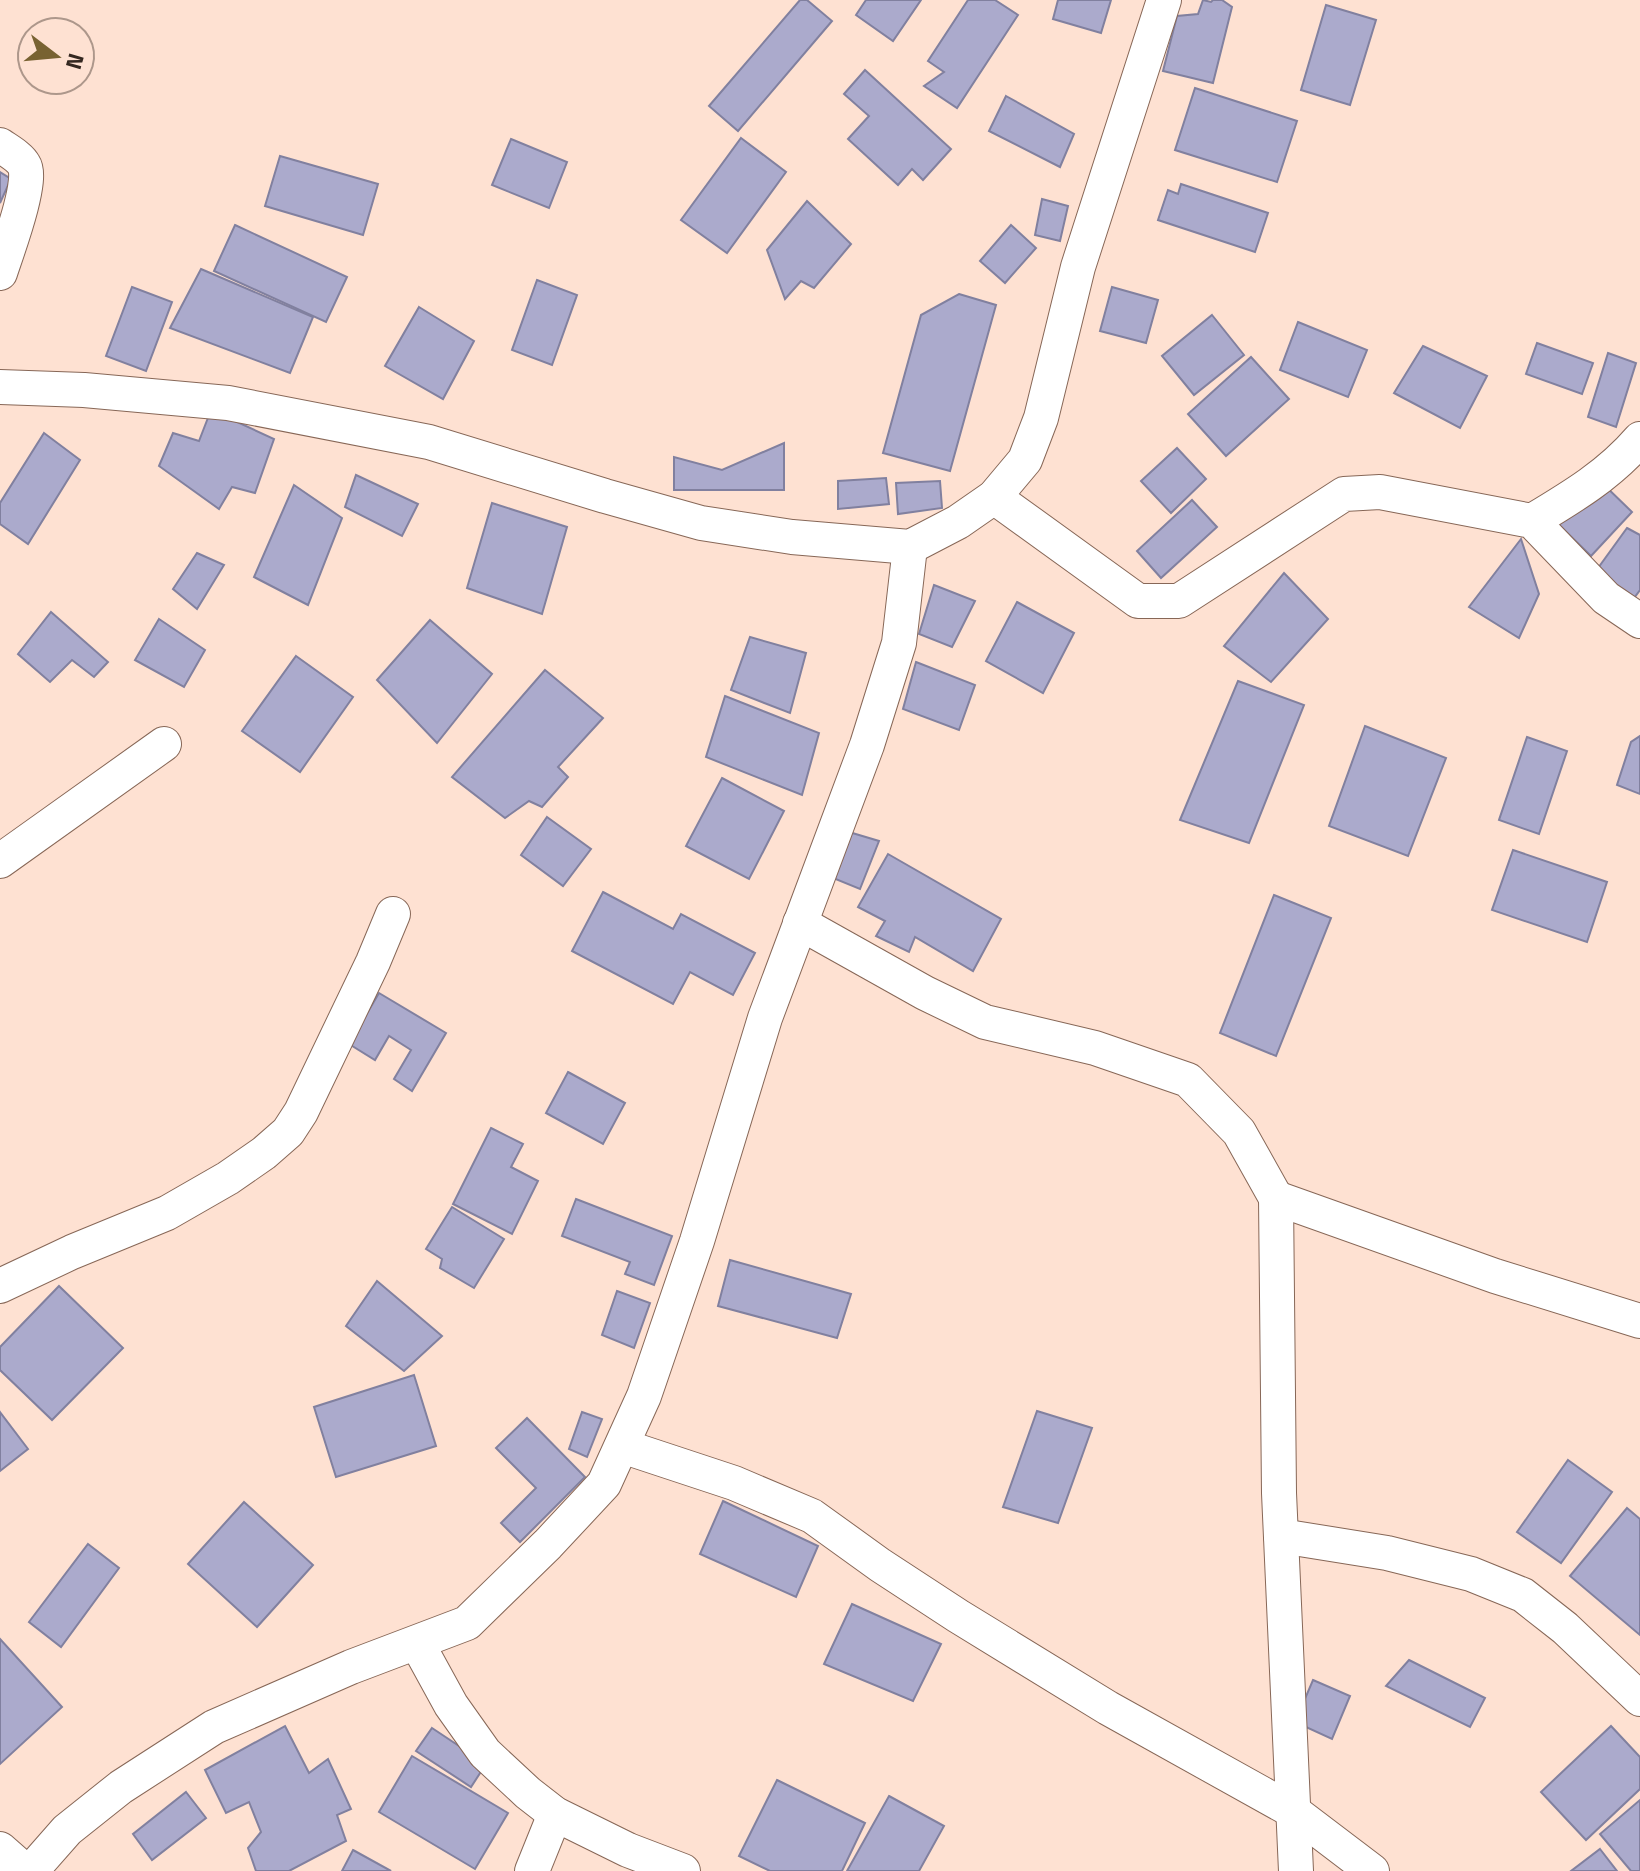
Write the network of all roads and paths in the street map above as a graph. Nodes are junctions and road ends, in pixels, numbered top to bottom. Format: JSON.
{"nodes":[{"id":1,"x":1164,"y":0,"type":"edge"},
{"id":2,"x":0,"y":145,"type":"edge"},
{"id":3,"x":0,"y":273,"type":"edge"},
{"id":4,"x":5,"y":378,"type":"edge"},
{"id":5,"x":1640,"y":439,"type":"edge"},
{"id":6,"x":994,"y":497,"type":"junction"},
{"id":7,"x":1532,"y":521,"type":"junction"},
{"id":8,"x":910,"y":547,"type":"junction"},
{"id":9,"x":1640,"y":621,"type":"edge"},
{"id":10,"x":164,"y":744,"type":"dead end"},
{"id":11,"x":0,"y":861,"type":"edge"},
{"id":12,"x":393,"y":914,"type":"dead end"},
{"id":13,"x":800,"y":923,"type":"junction"},
{"id":14,"x":1276,"y":1198,"type":"junction"},
{"id":15,"x":0,"y":1286,"type":"edge"},
{"id":16,"x":1640,"y":1321,"type":"edge"},
{"id":17,"x":622,"y":1446,"type":"junction"},
{"id":18,"x":1281,"y":1536,"type":"junction"},
{"id":19,"x":417,"y":1643,"type":"junction"},
{"id":20,"x":1640,"y":1699,"type":"edge"},
{"id":21,"x":1293,"y":1811,"type":"junction"},
{"id":22,"x":555,"y":1814,"type":"junction"},
{"id":23,"x":0,"y":1849,"type":"edge"},
{"id":24,"x":28,"y":1871,"type":"edge"},
{"id":25,"x":532,"y":1871,"type":"edge"},
{"id":26,"x":683,"y":1871,"type":"edge"},
{"id":27,"x":1296,"y":1871,"type":"edge"},
{"id":28,"x":1372,"y":1871,"type":"edge"}],
"edges":[{"from":1,"to":6,"type":"street"},
{"from":2,"to":3,"type":"street"},
{"from":4,"to":8,"type":"street"},
{"from":5,"to":7,"type":"street"},
{"from":6,"to":7,"type":"street"},
{"from":6,"to":8,"type":"street"},
{"from":7,"to":9,"type":"street"},
{"from":8,"to":13,"type":"street"},
{"from":10,"to":11,"type":"street"},
{"from":12,"to":15,"type":"street"},
{"from":13,"to":14,"type":"street"},
{"from":13,"to":17,"type":"street"},
{"from":14,"to":16,"type":"street"},
{"from":14,"to":18,"type":"street"},
{"from":17,"to":19,"type":"street"},
{"from":17,"to":21,"type":"street"},
{"from":18,"to":20,"type":"street"},
{"from":18,"to":21,"type":"street"},
{"from":19,"to":22,"type":"street"},
{"from":19,"to":24,"type":"street"},
{"from":21,"to":27,"type":"street"},
{"from":21,"to":28,"type":"street"},
{"from":22,"to":25,"type":"street"},
{"from":22,"to":26,"type":"street"},
{"from":23,"to":24,"type":"street"}]}
